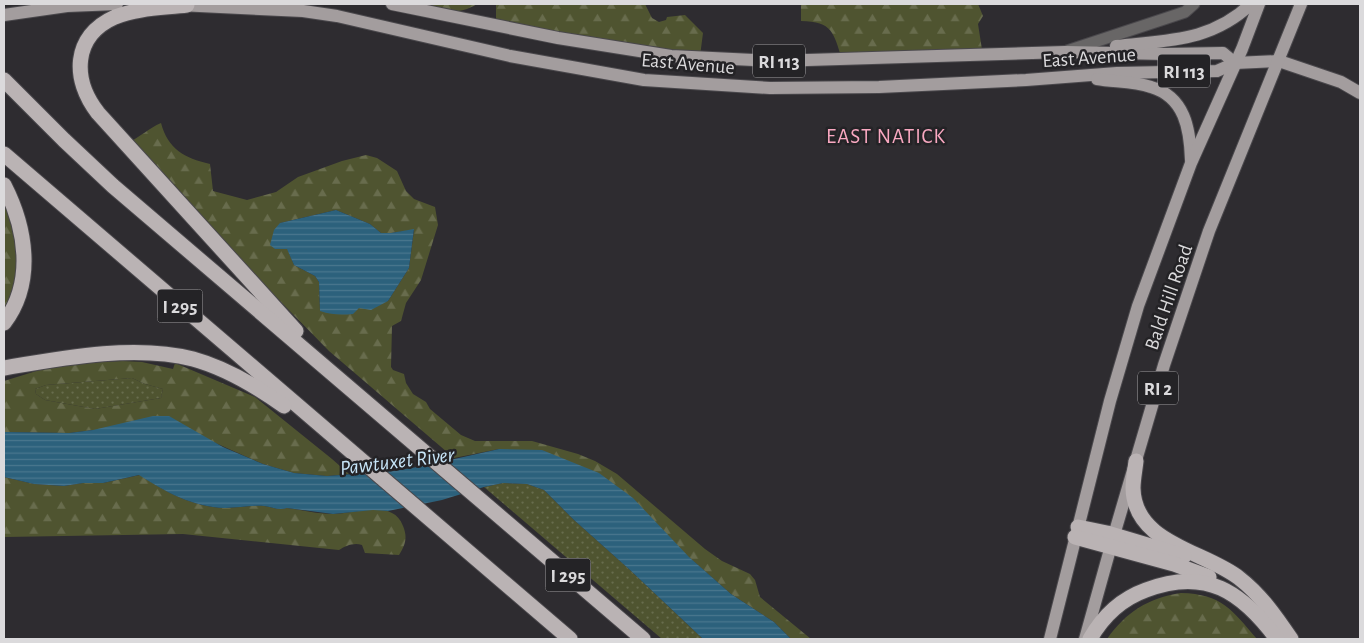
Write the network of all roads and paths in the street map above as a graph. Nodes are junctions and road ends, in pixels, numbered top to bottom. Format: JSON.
{"nodes":[{"id":1,"x":117,"y":4,"type":"edge"},
{"id":2,"x":142,"y":4,"type":"edge"},
{"id":3,"x":392,"y":4,"type":"edge"},
{"id":4,"x":1194,"y":4,"type":"edge"},
{"id":5,"x":1250,"y":4,"type":"edge"},
{"id":6,"x":1258,"y":4,"type":"edge"},
{"id":7,"x":1301,"y":4,"type":"edge"},
{"id":8,"x":187,"y":5,"type":"junction"},
{"id":9,"x":4,"y":14,"type":"edge"},
{"id":10,"x":1065,"y":52,"type":"junction"},
{"id":11,"x":1278,"y":61,"type":"junction"},
{"id":12,"x":1235,"y":62,"type":"junction"},
{"id":13,"x":1077,"y":76,"type":"junction"},
{"id":14,"x":4,"y":80,"type":"edge"},
{"id":15,"x":1360,"y":93,"type":"edge"},
{"id":16,"x":4,"y":154,"type":"edge"},
{"id":17,"x":1191,"y":163,"type":"junction"},
{"id":18,"x":4,"y":185,"type":"edge"},
{"id":19,"x":4,"y":323,"type":"edge"},
{"id":20,"x":4,"y":368,"type":"edge"},
{"id":21,"x":333,"y":374,"type":"junction"},
{"id":22,"x":342,"y":444,"type":"junction"},
{"id":23,"x":1136,"y":462,"type":"junction"},
{"id":24,"x":1077,"y":532,"type":"junction"},
{"id":25,"x":1112,"y":541,"type":"junction"},
{"id":26,"x":1217,"y":566,"type":"junction"},
{"id":27,"x":1234,"y":595,"type":"junction"},
{"id":28,"x":566,"y":637,"type":"edge"},
{"id":29,"x":644,"y":639,"type":"edge"},
{"id":30,"x":1050,"y":639,"type":"edge"},
{"id":31,"x":1085,"y":639,"type":"edge"},
{"id":32,"x":1090,"y":639,"type":"edge"},
{"id":33,"x":1277,"y":639,"type":"edge"},
{"id":34,"x":1291,"y":639,"type":"edge"}],
"edges":[{"from":1,"to":9,"type":"main road"},
{"from":2,"to":8,"type":"main road","name":"East Avenue","number":"RI 113"},
{"from":3,"to":10,"type":"main road","name":"East Avenue","number":"RI 113"},
{"from":4,"to":10,"type":"street"},
{"from":5,"to":10,"type":"main road"},
{"from":6,"to":12,"type":"main road","name":"Bald Hill Road","number":"RI 2"},
{"from":7,"to":11,"type":"main road","name":"Bald Hill Road","number":"RI 2"},
{"from":8,"to":13,"type":"main road","name":"East Avenue","number":"RI 113"},
{"from":8,"to":21,"type":"highway"},
{"from":10,"to":12,"type":"main road","name":"East Avenue","number":"RI 113"},
{"from":11,"to":12,"type":"main road","name":"East Avenue","number":"RI 113"},
{"from":11,"to":15,"type":"main road","name":"East Avenue"},
{"from":11,"to":23,"type":"main road","name":"Bald Hill Road","number":"RI 2"},
{"from":12,"to":13,"type":"main road","name":"East Avenue","number":"RI 113"},
{"from":12,"to":17,"type":"main road","name":"Bald Hill Road","number":"RI 2"},
{"from":13,"to":17,"type":"main road"},
{"from":14,"to":21,"type":"highway","number":"I 295"},
{"from":16,"to":22,"type":"highway","number":"I 295"},
{"from":17,"to":24,"type":"main road","name":"Bald Hill Road","number":"RI 2"},
{"from":18,"to":19,"type":"highway"},
{"from":20,"to":22,"type":"highway"},
{"from":21,"to":29,"type":"highway","number":"I 295"},
{"from":22,"to":28,"type":"highway","number":"I 295"},
{"from":23,"to":25,"type":"main road","name":"Bald Hill Road","number":"RI 2"},
{"from":23,"to":26,"type":"highway"},
{"from":24,"to":25,"type":"highway"},
{"from":24,"to":30,"type":"main road","name":"Bald Hill Road","number":"RI 2"},
{"from":25,"to":26,"type":"highway"},
{"from":25,"to":27,"type":"highway"},
{"from":25,"to":31,"type":"main road","name":"Bald Hill Road","number":"RI 2"},
{"from":26,"to":34,"type":"highway"},
{"from":27,"to":32,"type":"highway"},
{"from":27,"to":33,"type":"highway"}]}
